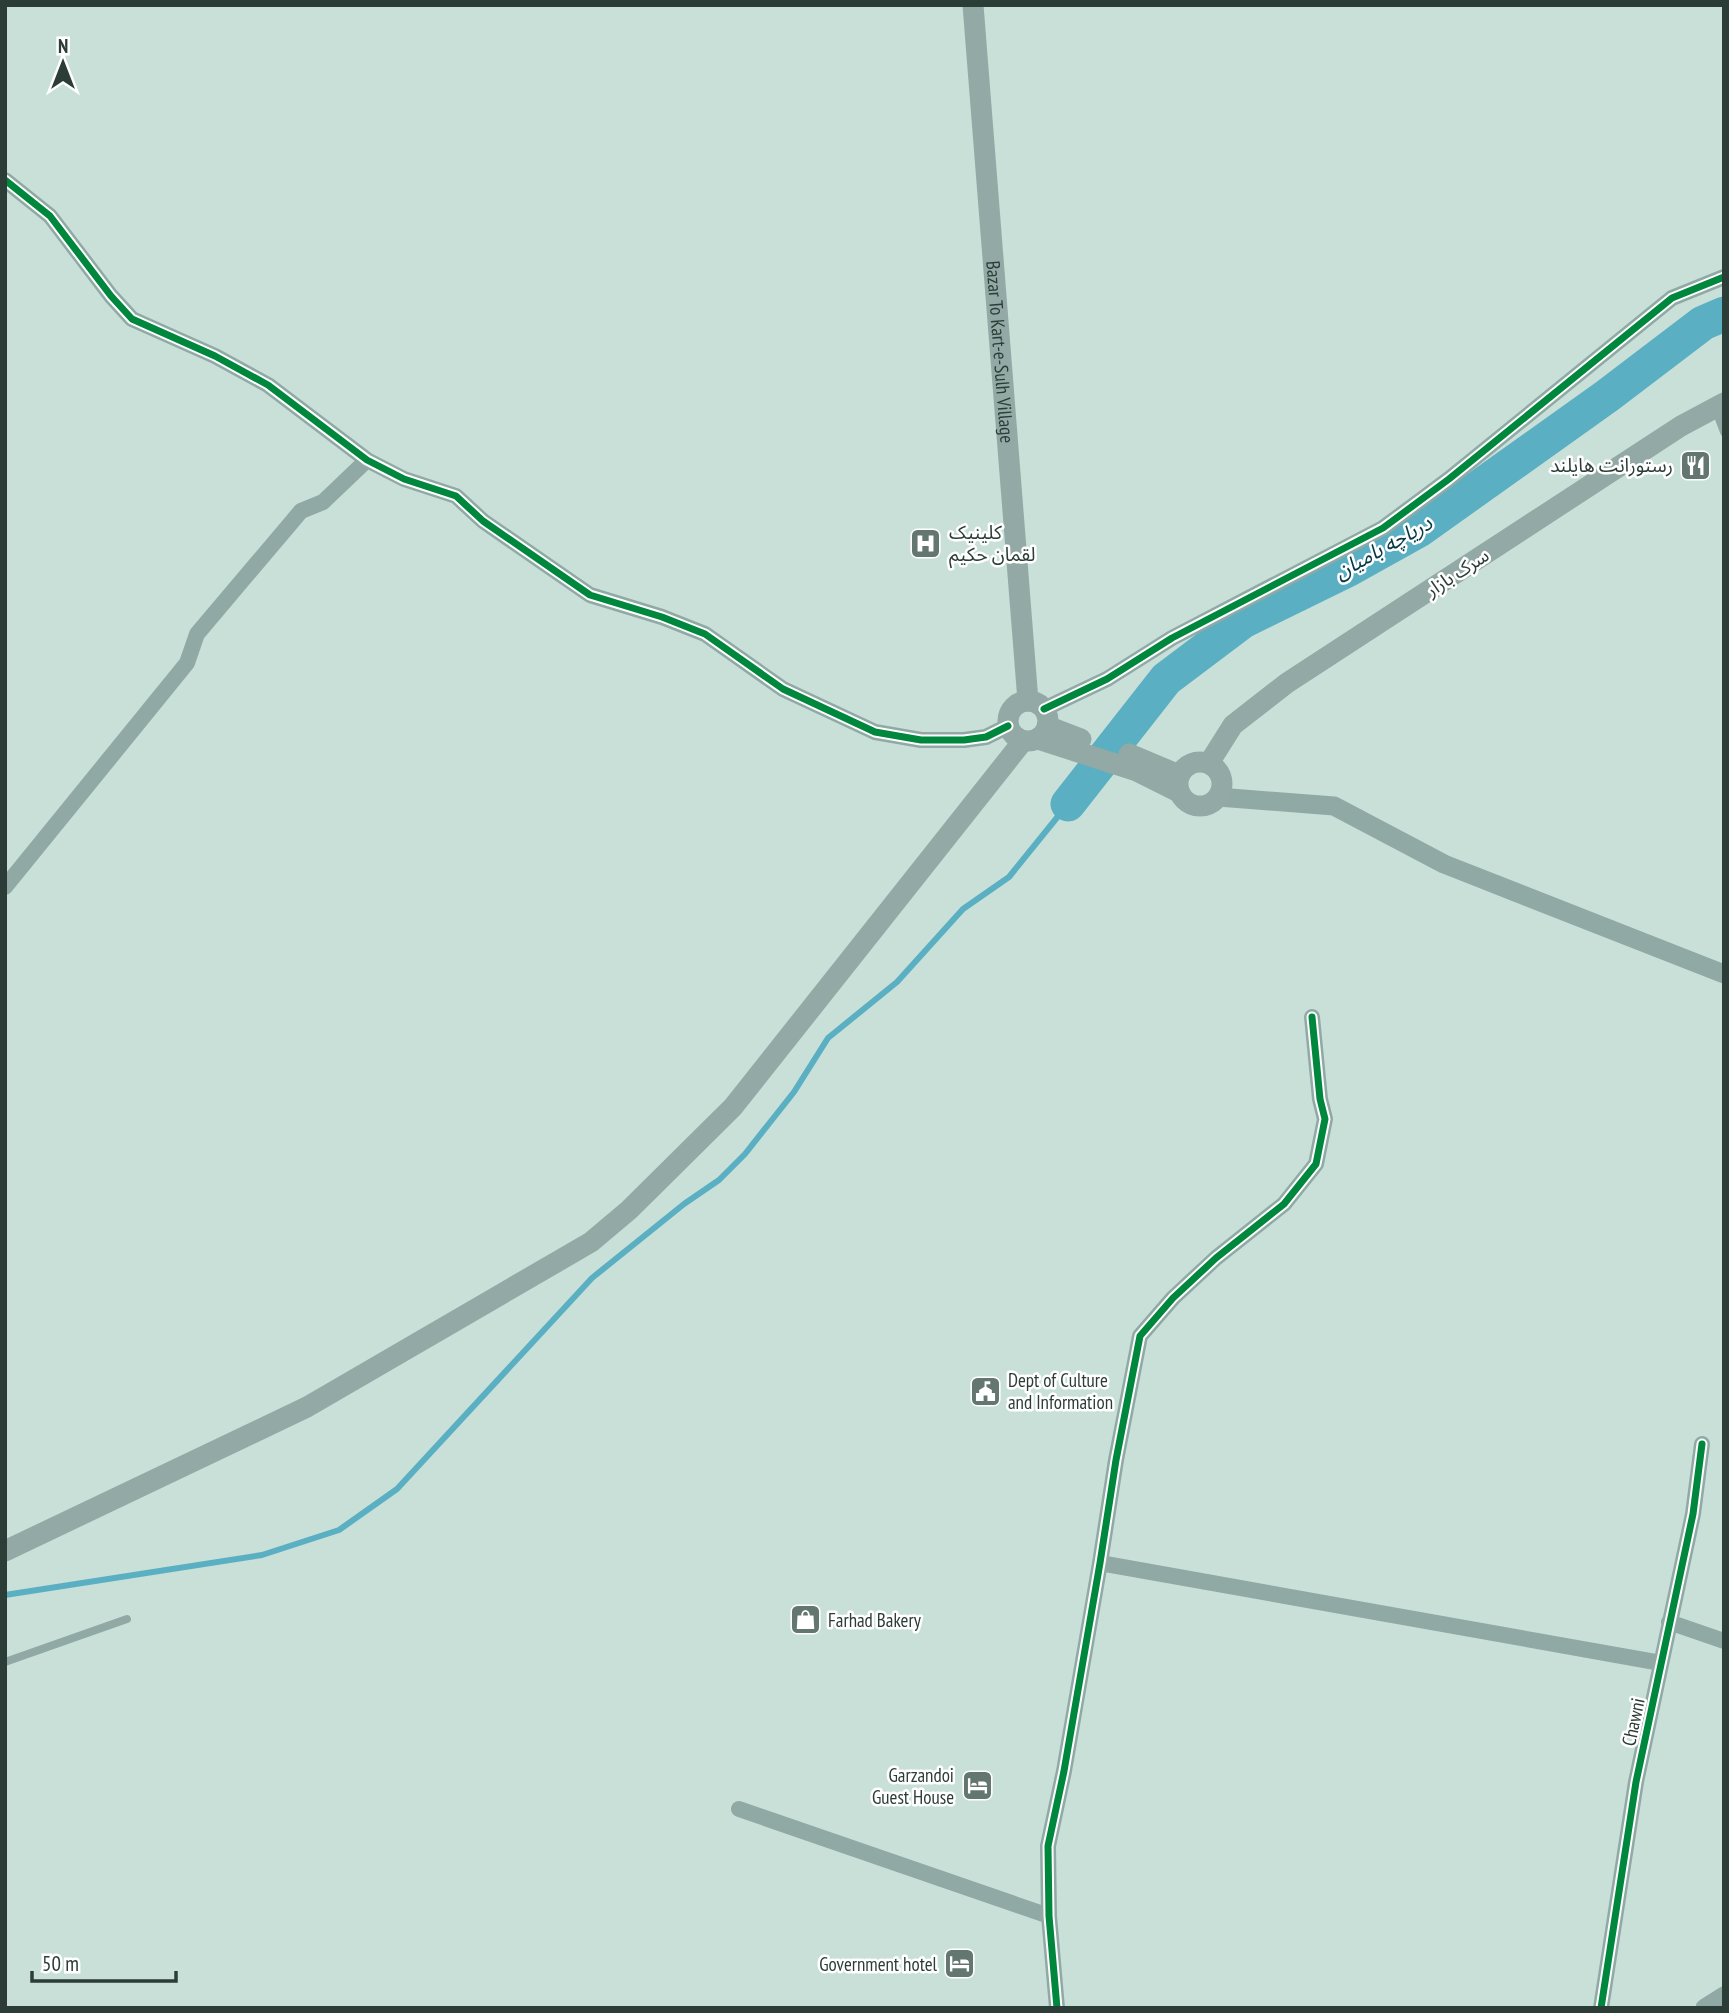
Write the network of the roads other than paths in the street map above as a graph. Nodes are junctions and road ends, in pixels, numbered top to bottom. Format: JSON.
{"nodes":[{"id":1,"x":973,"y":5,"type":"edge"},
{"id":2,"x":5,"y":180,"type":"edge"},
{"id":3,"x":1724,"y":277,"type":"edge"},
{"id":4,"x":1719,"y":405,"type":"edge"},
{"id":5,"x":1724,"y":432,"type":"edge"},
{"id":6,"x":367,"y":460,"type":"junction"},
{"id":7,"x":1036,"y":723,"type":"junction"},
{"id":8,"x":1008,"y":726,"type":"junction"},
{"id":9,"x":1209,"y":763,"type":"junction"},
{"id":10,"x":1179,"y":783,"type":"junction"},
{"id":11,"x":1219,"y":797,"type":"junction"},
{"id":12,"x":5,"y":887,"type":"edge"},
{"id":13,"x":1724,"y":974,"type":"edge"},
{"id":14,"x":1312,"y":1017,"type":"dead end"},
{"id":15,"x":1702,"y":1444,"type":"dead end"},
{"id":16,"x":5,"y":1551,"type":"edge"},
{"id":17,"x":1100,"y":1563,"type":"junction"},
{"id":18,"x":127,"y":1619,"type":"dead end"},
{"id":19,"x":1669,"y":1622,"type":"junction"},
{"id":20,"x":1724,"y":1641,"type":"edge"},
{"id":21,"x":5,"y":1662,"type":"edge"},
{"id":22,"x":1661,"y":1663,"type":"junction"},
{"id":23,"x":738,"y":1810,"type":"dead end"},
{"id":24,"x":1049,"y":1916,"type":"junction"},
{"id":25,"x":1724,"y":1996,"type":"edge"},
{"id":26,"x":1057,"y":2008,"type":"edge"},
{"id":27,"x":1601,"y":2008,"type":"edge"},
{"id":28,"x":1706,"y":2008,"type":"edge"}],
"edges":[{"from":1,"to":7,"type":"main road","name":"Bazar To Kart-e-Sulh Village"},
{"from":2,"to":6,"type":"street"},
{"from":3,"to":7,"type":"street"},
{"from":4,"to":5,"type":"lane"},
{"from":4,"to":9,"type":"main road","name":"سرک بازار"},
{"from":6,"to":8,"type":"street"},
{"from":6,"to":12,"type":"street"},
{"from":7,"to":8,"type":"main road"},
{"from":7,"to":8,"type":"main road"},
{"from":7,"to":10,"type":"main road"},
{"from":7,"to":16,"type":"main road"},
{"from":9,"to":10,"type":"main road"},
{"from":9,"to":11,"type":"main road"},
{"from":10,"to":11,"type":"main road"},
{"from":11,"to":13,"type":"street"},
{"from":14,"to":17,"type":"street"},
{"from":15,"to":19,"type":"street","name":"Chawni"},
{"from":17,"to":22,"type":"street"},
{"from":17,"to":24,"type":"street"},
{"from":18,"to":21,"type":"lane"},
{"from":19,"to":20,"type":"street"},
{"from":19,"to":22,"type":"street","name":"Chawni"},
{"from":22,"to":27,"type":"street","name":"Chawni"},
{"from":23,"to":24,"type":"street"},
{"from":24,"to":26,"type":"street"},
{"from":25,"to":28,"type":"street"}]}
